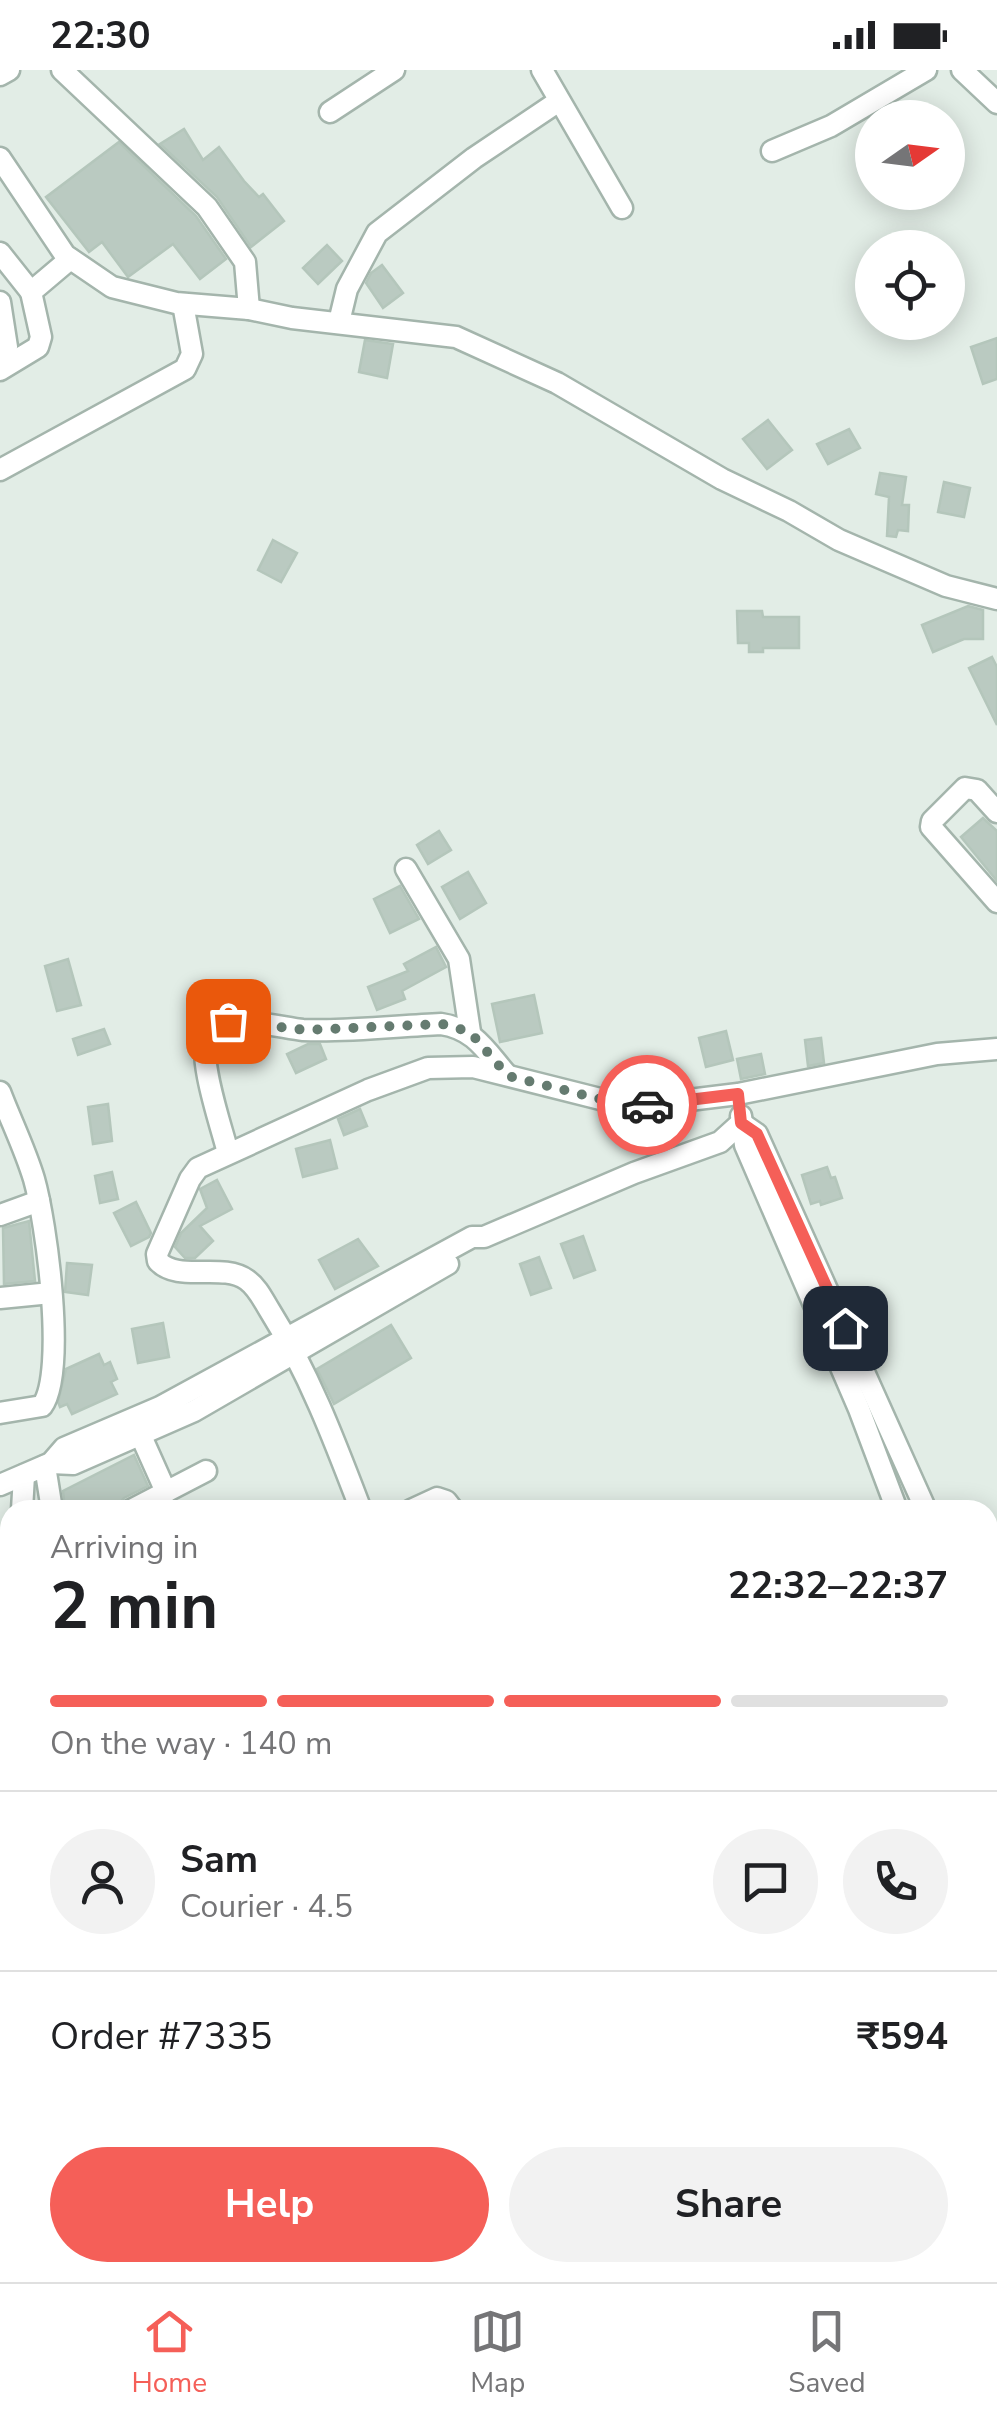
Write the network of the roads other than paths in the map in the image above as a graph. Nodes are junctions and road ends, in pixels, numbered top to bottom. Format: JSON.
{"nodes":[{"id":1,"x":10,"y":70,"type":"edge"},
{"id":2,"x":62,"y":70,"type":"edge"},
{"id":3,"x":394,"y":70,"type":"edge"},
{"id":4,"x":542,"y":70,"type":"edge"},
{"id":5,"x":926,"y":70,"type":"edge"},
{"id":6,"x":962,"y":70,"type":"edge"},
{"id":7,"x":0,"y":75,"type":"edge"},
{"id":8,"x":559,"y":101,"type":"junction"},
{"id":9,"x":997,"y":102,"type":"edge"},
{"id":10,"x":330,"y":112,"type":"dead end"},
{"id":11,"x":772,"y":151,"type":"dead end"},
{"id":12,"x":0,"y":158,"type":"edge"},
{"id":13,"x":622,"y":208,"type":"dead end"},
{"id":14,"x":0,"y":253,"type":"edge"},
{"id":15,"x":70,"y":259,"type":"junction"},
{"id":16,"x":31,"y":292,"type":"junction"},
{"id":17,"x":0,"y":302,"type":"edge"},
{"id":18,"x":183,"y":304,"type":"junction"},
{"id":19,"x":249,"y":309,"type":"junction"},
{"id":20,"x":339,"y":322,"type":"junction"},
{"id":21,"x":0,"y":359,"type":"edge"},
{"id":22,"x":0,"y":370,"type":"edge"},
{"id":23,"x":0,"y":470,"type":"edge"},
{"id":24,"x":997,"y":599,"type":"edge"},
{"id":25,"x":997,"y":812,"type":"edge"},
{"id":26,"x":406,"y":868,"type":"dead end"},
{"id":27,"x":997,"y":902,"type":"edge"},
{"id":28,"x":470,"y":1032,"type":"junction"},
{"id":29,"x":997,"y":1049,"type":"edge"},
{"id":30,"x":508,"y":1076,"type":"junction"},
{"id":31,"x":738,"y":1094,"type":"junction"},
{"id":32,"x":1,"y":1097,"type":"edge"},
{"id":33,"x":741,"y":1123,"type":"junction"},
{"id":34,"x":228,"y":1153,"type":"junction"},
{"id":35,"x":38,"y":1200,"type":"junction"},
{"id":36,"x":0,"y":1215,"type":"edge"},
{"id":37,"x":51,"y":1293,"type":"junction"},
{"id":38,"x":0,"y":1298,"type":"edge"},
{"id":39,"x":290,"y":1346,"type":"junction"},
{"id":40,"x":190,"y":1402,"type":"junction"},
{"id":41,"x":0,"y":1413,"type":"edge"},
{"id":42,"x":141,"y":1436,"type":"junction"},
{"id":43,"x":48,"y":1465,"type":"junction"},
{"id":44,"x":206,"y":1472,"type":"dead end"},
{"id":45,"x":24,"y":1475,"type":"junction"},
{"id":46,"x":0,"y":1485,"type":"edge"},
{"id":47,"x":166,"y":1492,"type":"junction"},
{"id":48,"x":23,"y":1500,"type":"edge"},
{"id":49,"x":51,"y":1500,"type":"edge"},
{"id":50,"x":154,"y":1500,"type":"edge"},
{"id":51,"x":357,"y":1500,"type":"edge"},
{"id":52,"x":894,"y":1500,"type":"edge"},
{"id":53,"x":922,"y":1500,"type":"edge"}],
"edges":[{"from":1,"to":7,"type":"street"},
{"from":2,"to":19,"type":"street"},
{"from":3,"to":10,"type":"street"},
{"from":4,"to":8,"type":"street"},
{"from":5,"to":11,"type":"street"},
{"from":6,"to":9,"type":"street"},
{"from":8,"to":13,"type":"street"},
{"from":8,"to":20,"type":"street"},
{"from":12,"to":15,"type":"street"},
{"from":14,"to":16,"type":"street"},
{"from":15,"to":16,"type":"street"},
{"from":15,"to":18,"type":"street"},
{"from":16,"to":22,"type":"street"},
{"from":17,"to":21,"type":"street"},
{"from":18,"to":19,"type":"street"},
{"from":18,"to":23,"type":"street"},
{"from":19,"to":20,"type":"street"},
{"from":20,"to":24,"type":"street"},
{"from":25,"to":27,"type":"street"},
{"from":26,"to":28,"type":"street"},
{"from":28,"to":30,"type":"street"},
{"from":28,"to":34,"type":"street"},
{"from":29,"to":31,"type":"street"},
{"from":30,"to":31,"type":"street"},
{"from":30,"to":34,"type":"street"},
{"from":31,"to":33,"type":"street"},
{"from":32,"to":35,"type":"street"},
{"from":33,"to":39,"type":"street"},
{"from":33,"to":52,"type":"street"},
{"from":33,"to":53,"type":"street"},
{"from":34,"to":39,"type":"street"},
{"from":35,"to":36,"type":"street"},
{"from":35,"to":37,"type":"street"},
{"from":37,"to":38,"type":"street"},
{"from":37,"to":41,"type":"street"},
{"from":39,"to":40,"type":"street"},
{"from":39,"to":51,"type":"street"},
{"from":40,"to":42,"type":"street"},
{"from":40,"to":43,"type":"street"},
{"from":42,"to":43,"type":"street"},
{"from":42,"to":47,"type":"street"},
{"from":43,"to":45,"type":"street"},
{"from":43,"to":49,"type":"street"},
{"from":44,"to":47,"type":"street"},
{"from":45,"to":46,"type":"street"},
{"from":45,"to":48,"type":"street"},
{"from":47,"to":50,"type":"street"}]}
